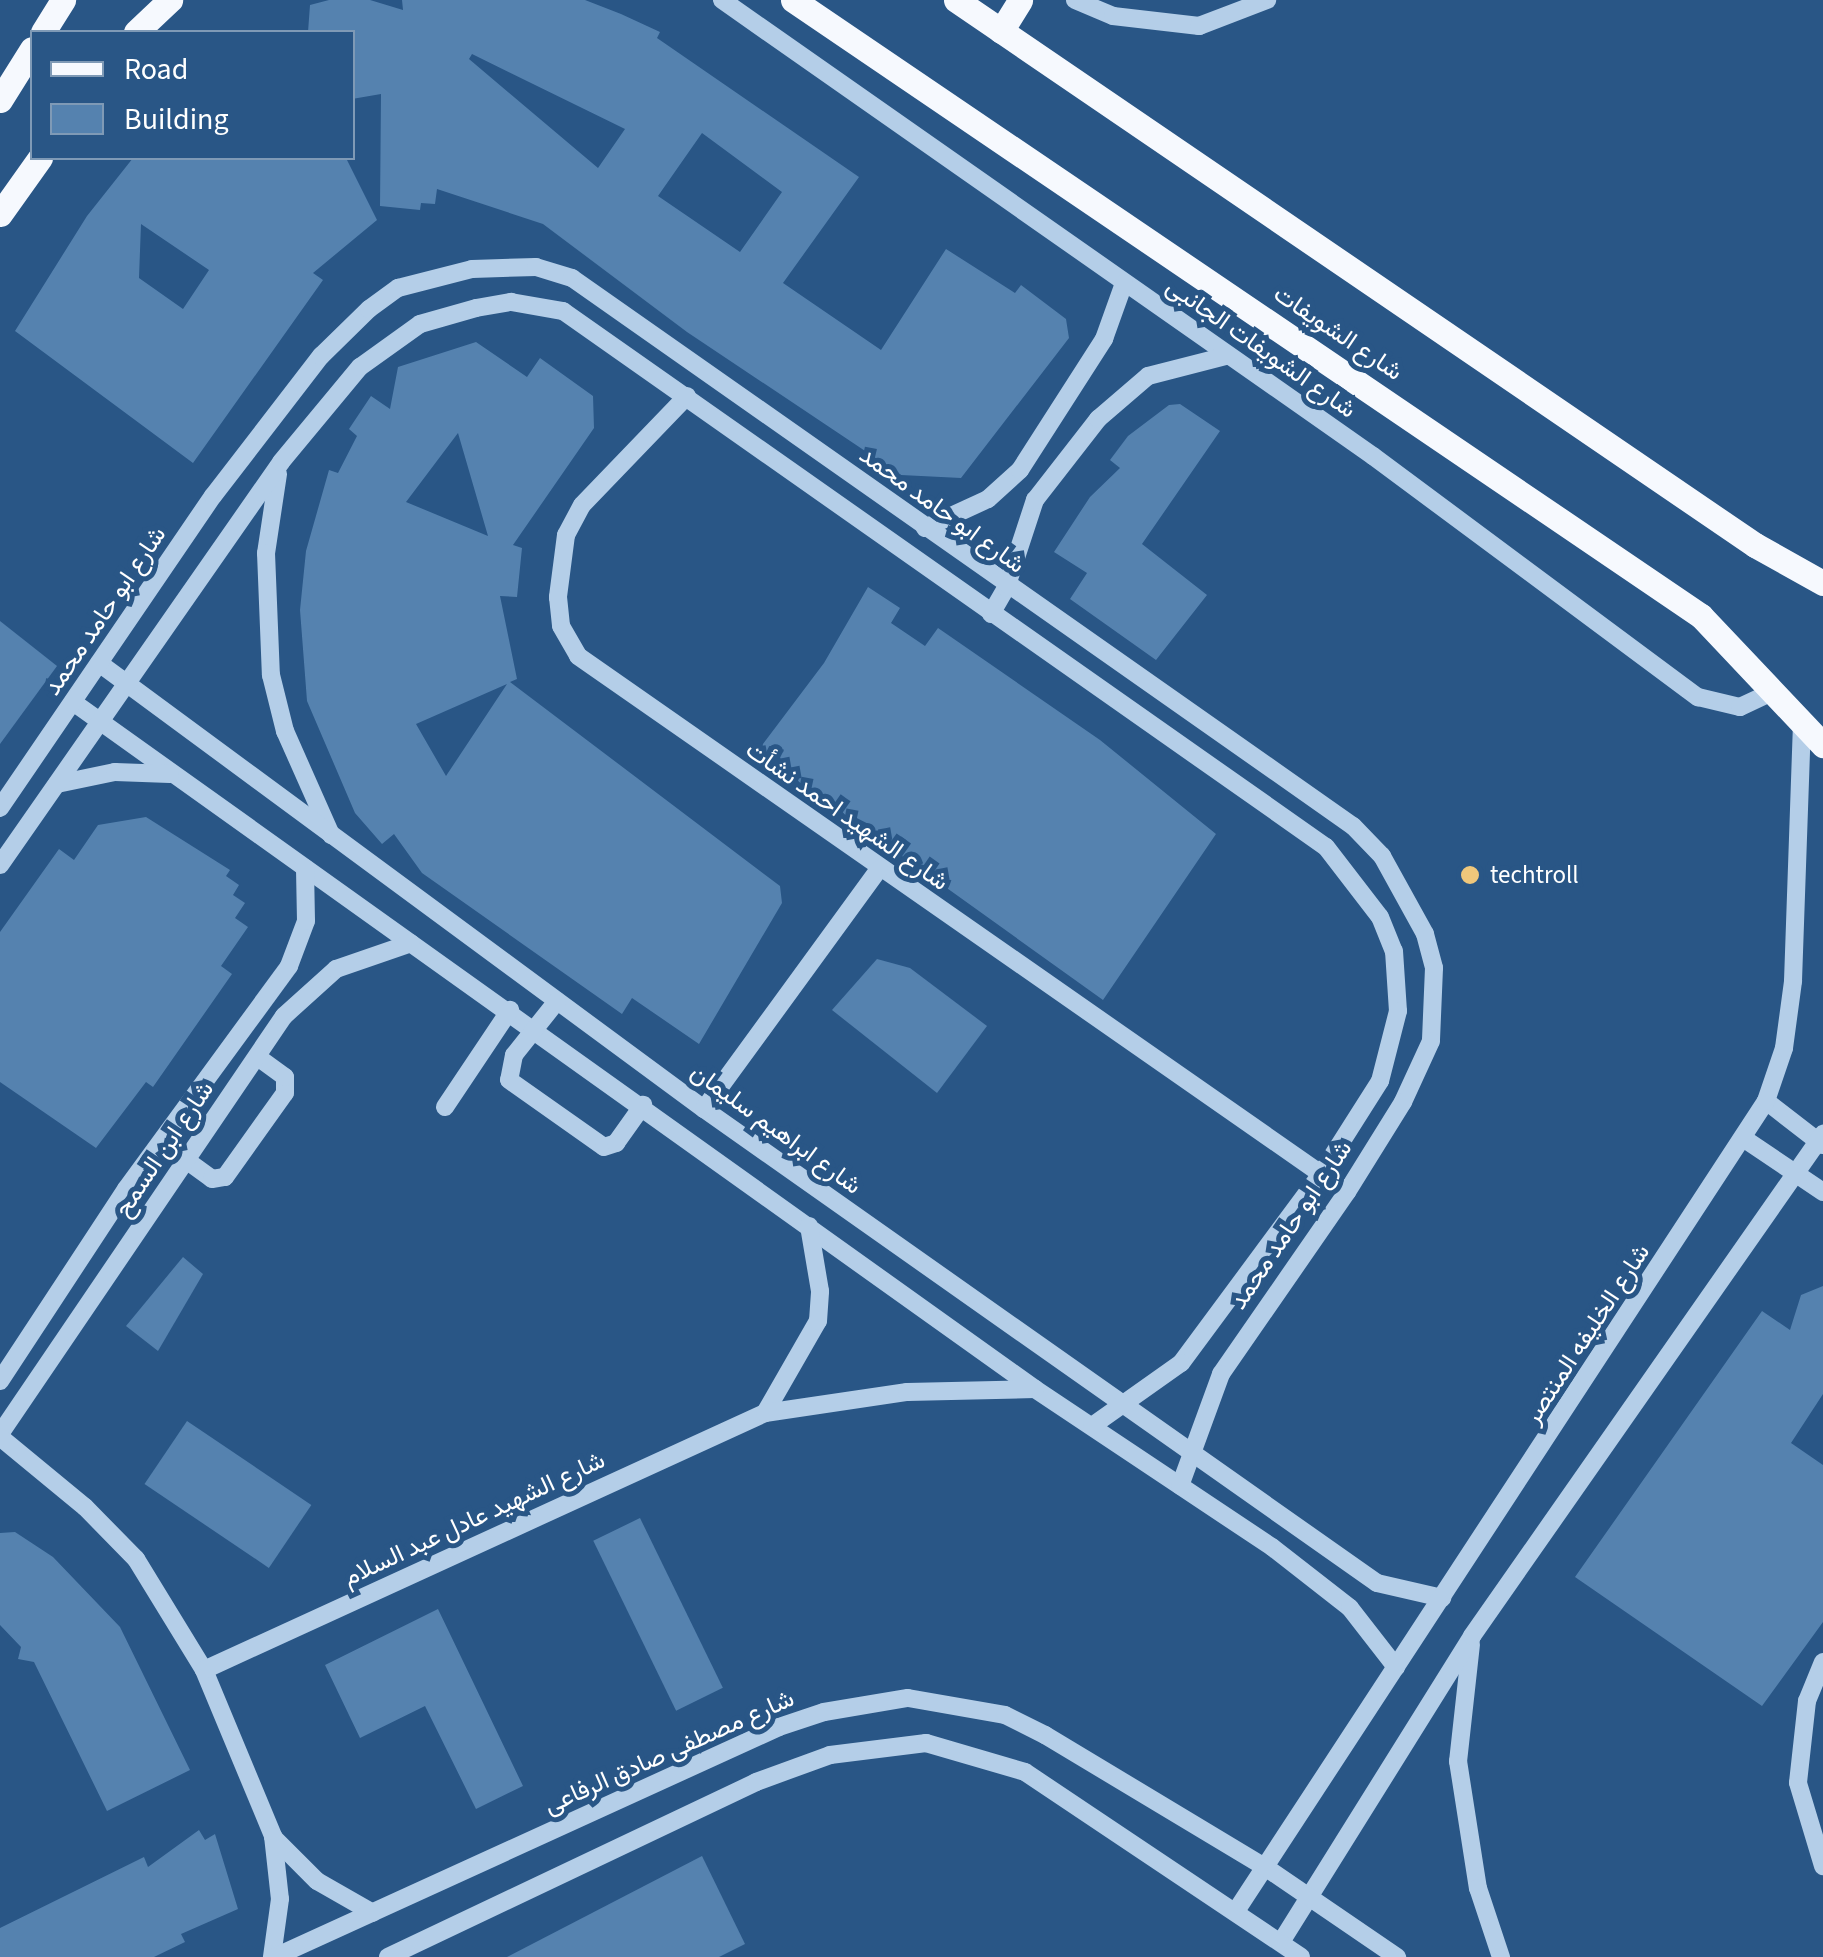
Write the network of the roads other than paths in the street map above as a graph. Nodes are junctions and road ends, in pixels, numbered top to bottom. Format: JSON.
{"nodes":[{"id":1,"x":63,"y":0,"type":"edge"},
{"id":2,"x":170,"y":0,"type":"edge"},
{"id":3,"x":722,"y":0,"type":"edge"},
{"id":4,"x":794,"y":0,"type":"edge"},
{"id":5,"x":956,"y":0,"type":"edge"},
{"id":6,"x":1020,"y":0,"type":"edge"},
{"id":7,"x":1075,"y":0,"type":"edge"},
{"id":8,"x":1267,"y":0,"type":"edge"},
{"id":9,"x":44,"y":30,"type":"edge"},
{"id":10,"x":138,"y":30,"type":"edge"},
{"id":11,"x":1001,"y":31,"type":"junction"},
{"id":12,"x":30,"y":52,"type":"edge"},
{"id":13,"x":0,"y":100,"type":"edge"},
{"id":14,"x":39,"y":160,"type":"edge"},
{"id":15,"x":0,"y":214,"type":"edge"},
{"id":16,"x":508,"y":266,"type":"junction"},
{"id":17,"x":1124,"y":283,"type":"junction"},
{"id":18,"x":511,"y":302,"type":"junction"},
{"id":19,"x":1226,"y":356,"type":"junction"},
{"id":20,"x":687,"y":396,"type":"junction"},
{"id":21,"x":281,"y":462,"type":"junction"},
{"id":22,"x":924,"y":528,"type":"junction"},
{"id":23,"x":1823,"y":583,"type":"edge"},
{"id":24,"x":1006,"y":588,"type":"junction"},
{"id":25,"x":990,"y":614,"type":"junction"},
{"id":26,"x":99,"y":663,"type":"junction"},
{"id":27,"x":128,"y":685,"type":"junction"},
{"id":28,"x":1775,"y":691,"type":"junction"},
{"id":29,"x":73,"y":702,"type":"junction"},
{"id":30,"x":101,"y":722,"type":"junction"},
{"id":31,"x":1802,"y":723,"type":"junction"},
{"id":32,"x":1823,"y":746,"type":"edge"},
{"id":33,"x":174,"y":775,"type":"junction"},
{"id":34,"x":57,"y":784,"type":"junction"},
{"id":35,"x":0,"y":808,"type":"edge"},
{"id":36,"x":333,"y":840,"type":"junction"},
{"id":37,"x":0,"y":865,"type":"edge"},
{"id":38,"x":305,"y":868,"type":"junction"},
{"id":39,"x":879,"y":869,"type":"junction"},
{"id":40,"x":411,"y":942,"type":"junction"},
{"id":41,"x":557,"y":1001,"type":"junction"},
{"id":42,"x":510,"y":1010,"type":"junction"},
{"id":43,"x":538,"y":1028,"type":"junction"},
{"id":44,"x":257,"y":1056,"type":"junction"},
{"id":45,"x":1766,"y":1101,"type":"junction"},
{"id":46,"x":643,"y":1106,"type":"junction"},
{"id":47,"x":445,"y":1107,"type":"dead end"},
{"id":48,"x":704,"y":1109,"type":"junction"},
{"id":49,"x":1746,"y":1140,"type":"junction"},
{"id":50,"x":1821,"y":1140,"type":"edge"},
{"id":51,"x":186,"y":1160,"type":"junction"},
{"id":52,"x":1321,"y":1174,"type":"junction"},
{"id":53,"x":1797,"y":1174,"type":"junction"},
{"id":54,"x":1346,"y":1192,"type":"junction"},
{"id":55,"x":1823,"y":1192,"type":"edge"},
{"id":56,"x":809,"y":1226,"type":"junction"},
{"id":57,"x":1227,"y":1302,"type":"junction"},
{"id":58,"x":1256,"y":1322,"type":"junction"},
{"id":59,"x":0,"y":1381,"type":"edge"},
{"id":60,"x":1036,"y":1389,"type":"junction"},
{"id":61,"x":1120,"y":1404,"type":"junction"},
{"id":62,"x":766,"y":1413,"type":"junction"},
{"id":63,"x":1092,"y":1426,"type":"junction"},
{"id":64,"x":0,"y":1436,"type":"edge"},
{"id":65,"x":1194,"y":1450,"type":"junction"},
{"id":66,"x":1180,"y":1486,"type":"junction"},
{"id":67,"x":1442,"y":1598,"type":"junction"},
{"id":68,"x":1472,"y":1636,"type":"junction"},
{"id":69,"x":1823,"y":1662,"type":"edge"},
{"id":70,"x":1396,"y":1667,"type":"junction"},
{"id":71,"x":204,"y":1670,"type":"junction"},
{"id":72,"x":273,"y":1836,"type":"junction"},
{"id":73,"x":1265,"y":1866,"type":"junction"},
{"id":74,"x":1823,"y":1866,"type":"edge"},
{"id":75,"x":1308,"y":1896,"type":"junction"},
{"id":76,"x":1236,"y":1911,"type":"junction"},
{"id":77,"x":372,"y":1913,"type":"junction"},
{"id":78,"x":1282,"y":1942,"type":"junction"},
{"id":79,"x":274,"y":1957,"type":"edge"},
{"id":80,"x":388,"y":1957,"type":"edge"},
{"id":81,"x":1301,"y":1957,"type":"edge"},
{"id":82,"x":1397,"y":1957,"type":"edge"},
{"id":83,"x":1501,"y":1957,"type":"edge"}],
"edges":[{"from":1,"to":9,"type":"main road"},
{"from":2,"to":10,"type":"main road"},
{"from":3,"to":17,"type":"street","name":"شارع الشويفات الجانبى"},
{"from":4,"to":28,"type":"main road","name":"شارع الشويفات"},
{"from":5,"to":11,"type":"main road"},
{"from":6,"to":11,"type":"main road"},
{"from":7,"to":8,"type":"street"},
{"from":11,"to":23,"type":"main road"},
{"from":12,"to":13,"type":"main road"},
{"from":14,"to":15,"type":"main road"},
{"from":16,"to":18,"type":"street"},
{"from":16,"to":22,"type":"street","name":"شارع ابو حامد محمد"},
{"from":16,"to":26,"type":"street","name":"شارع ابو حامد محمد"},
{"from":17,"to":19,"type":"street","name":"شارع الشويفات الجانبى"},
{"from":17,"to":22,"type":"street"},
{"from":18,"to":20,"type":"street","name":"شارع ابو حامد محمد"},
{"from":18,"to":21,"type":"street","name":"شارع ابو حامد محمد"},
{"from":19,"to":24,"type":"street"},
{"from":19,"to":28,"type":"street","name":"شارع الشويفات الجانبى"},
{"from":20,"to":25,"type":"street","name":"شارع ابو حامد محمد"},
{"from":20,"to":39,"type":"street","name":"شارع الشهيد احمد نشأت"},
{"from":21,"to":27,"type":"street","name":"شارع ابو حامد محمد"},
{"from":21,"to":36,"type":"street"},
{"from":22,"to":24,"type":"street","name":"شارع ابو حامد محمد"},
{"from":24,"to":25,"type":"street"},
{"from":24,"to":54,"type":"street","name":"شارع ابو حامد محمد"},
{"from":25,"to":52,"type":"street","name":"شارع ابو حامد محمد"},
{"from":26,"to":27,"type":"street","name":"شارع ابراهيم سليمان"},
{"from":26,"to":29,"type":"street","name":"شارع ابو حامد محمد"},
{"from":27,"to":30,"type":"street","name":"شارع ابو حامد محمد"},
{"from":27,"to":36,"type":"street","name":"شارع ابراهيم سليمان"},
{"from":28,"to":31,"type":"main road","name":"شارع الشويفات"},
{"from":29,"to":30,"type":"street"},
{"from":29,"to":35,"type":"street","name":"شارع ابو حامد محمد"},
{"from":30,"to":33,"type":"street"},
{"from":30,"to":34,"type":"street","name":"شارع ابو حامد محمد"},
{"from":31,"to":32,"type":"main road","name":"شارع الشويفات"},
{"from":31,"to":45,"type":"street","name":"شارع الخليفه المنتصر"},
{"from":33,"to":34,"type":"street"},
{"from":33,"to":38,"type":"street"},
{"from":34,"to":37,"type":"street","name":"شارع ابو حامد محمد"},
{"from":36,"to":41,"type":"street","name":"شارع ابراهيم سليمان"},
{"from":38,"to":40,"type":"street"},
{"from":38,"to":59,"type":"street","name":"شارع ابن السمح"},
{"from":39,"to":48,"type":"street"},
{"from":39,"to":52,"type":"street","name":"شارع الشهيد احمد نشأت"},
{"from":40,"to":42,"type":"street"},
{"from":40,"to":44,"type":"street","name":"شارع ابن السمح"},
{"from":41,"to":43,"type":"street"},
{"from":41,"to":48,"type":"street","name":"شارع ابراهيم سليمان"},
{"from":42,"to":43,"type":"street"},
{"from":42,"to":47,"type":"street"},
{"from":43,"to":46,"type":"street"},
{"from":43,"to":46,"type":"street"},
{"from":44,"to":51,"type":"street","name":"شارع ابن السمح"},
{"from":44,"to":51,"type":"street"},
{"from":45,"to":49,"type":"street","name":"شارع الخليفه المنتصر"},
{"from":45,"to":50,"type":"street"},
{"from":46,"to":56,"type":"street"},
{"from":48,"to":61,"type":"street","name":"شارع ابراهيم سليمان"},
{"from":49,"to":53,"type":"street"},
{"from":49,"to":67,"type":"street","name":"شارع الخليفه المنتصر"},
{"from":50,"to":53,"type":"street"},
{"from":51,"to":64,"type":"street","name":"شارع ابن السمح"},
{"from":52,"to":54,"type":"street","name":"شارع الشهيد احمد نشأت"},
{"from":52,"to":57,"type":"street","name":"شارع ابو حامد محمد"},
{"from":53,"to":55,"type":"street"},
{"from":53,"to":68,"type":"street"},
{"from":54,"to":58,"type":"street","name":"شارع ابو حامد محمد"},
{"from":56,"to":60,"type":"street"},
{"from":56,"to":62,"type":"street"},
{"from":57,"to":58,"type":"street"},
{"from":57,"to":61,"type":"street","name":"شارع ابو حامد محمد"},
{"from":58,"to":65,"type":"street","name":"شارع ابو حامد محمد"},
{"from":60,"to":62,"type":"street","name":"شارع الشهيد عادل عبد السلام"},
{"from":60,"to":63,"type":"street"},
{"from":61,"to":63,"type":"street","name":"شارع ابو حامد محمد"},
{"from":61,"to":65,"type":"street","name":"شارع ابراهيم سليمان"},
{"from":62,"to":71,"type":"street","name":"شارع الشهيد عادل عبد السلام"},
{"from":63,"to":66,"type":"street"},
{"from":64,"to":71,"type":"street"},
{"from":65,"to":66,"type":"street","name":"شارع ابو حامد محمد"},
{"from":65,"to":67,"type":"street","name":"شارع ابراهيم سليمان"},
{"from":66,"to":70,"type":"street"},
{"from":67,"to":70,"type":"street","name":"شارع الخليفه المنتصر"},
{"from":68,"to":75,"type":"street"},
{"from":68,"to":83,"type":"street"},
{"from":69,"to":74,"type":"street"},
{"from":70,"to":73,"type":"street","name":"شارع الخليفه المنتصر"},
{"from":71,"to":72,"type":"street"},
{"from":72,"to":77,"type":"street"},
{"from":72,"to":79,"type":"street"},
{"from":73,"to":75,"type":"street","name":"شارع مصطفى صادق الرفاعى"},
{"from":73,"to":76,"type":"street","name":"شارع الخليفه المنتصر"},
{"from":73,"to":77,"type":"street","name":"شارع مصطفى صادق الرفاعى"},
{"from":75,"to":78,"type":"street"},
{"from":75,"to":82,"type":"street","name":"شارع مصطفى صادق الرفاعى"},
{"from":76,"to":78,"type":"street"},
{"from":76,"to":80,"type":"street"},
{"from":77,"to":79,"type":"street","name":"شارع مصطفى صادق الرفاعى"},
{"from":78,"to":81,"type":"street"}]}
